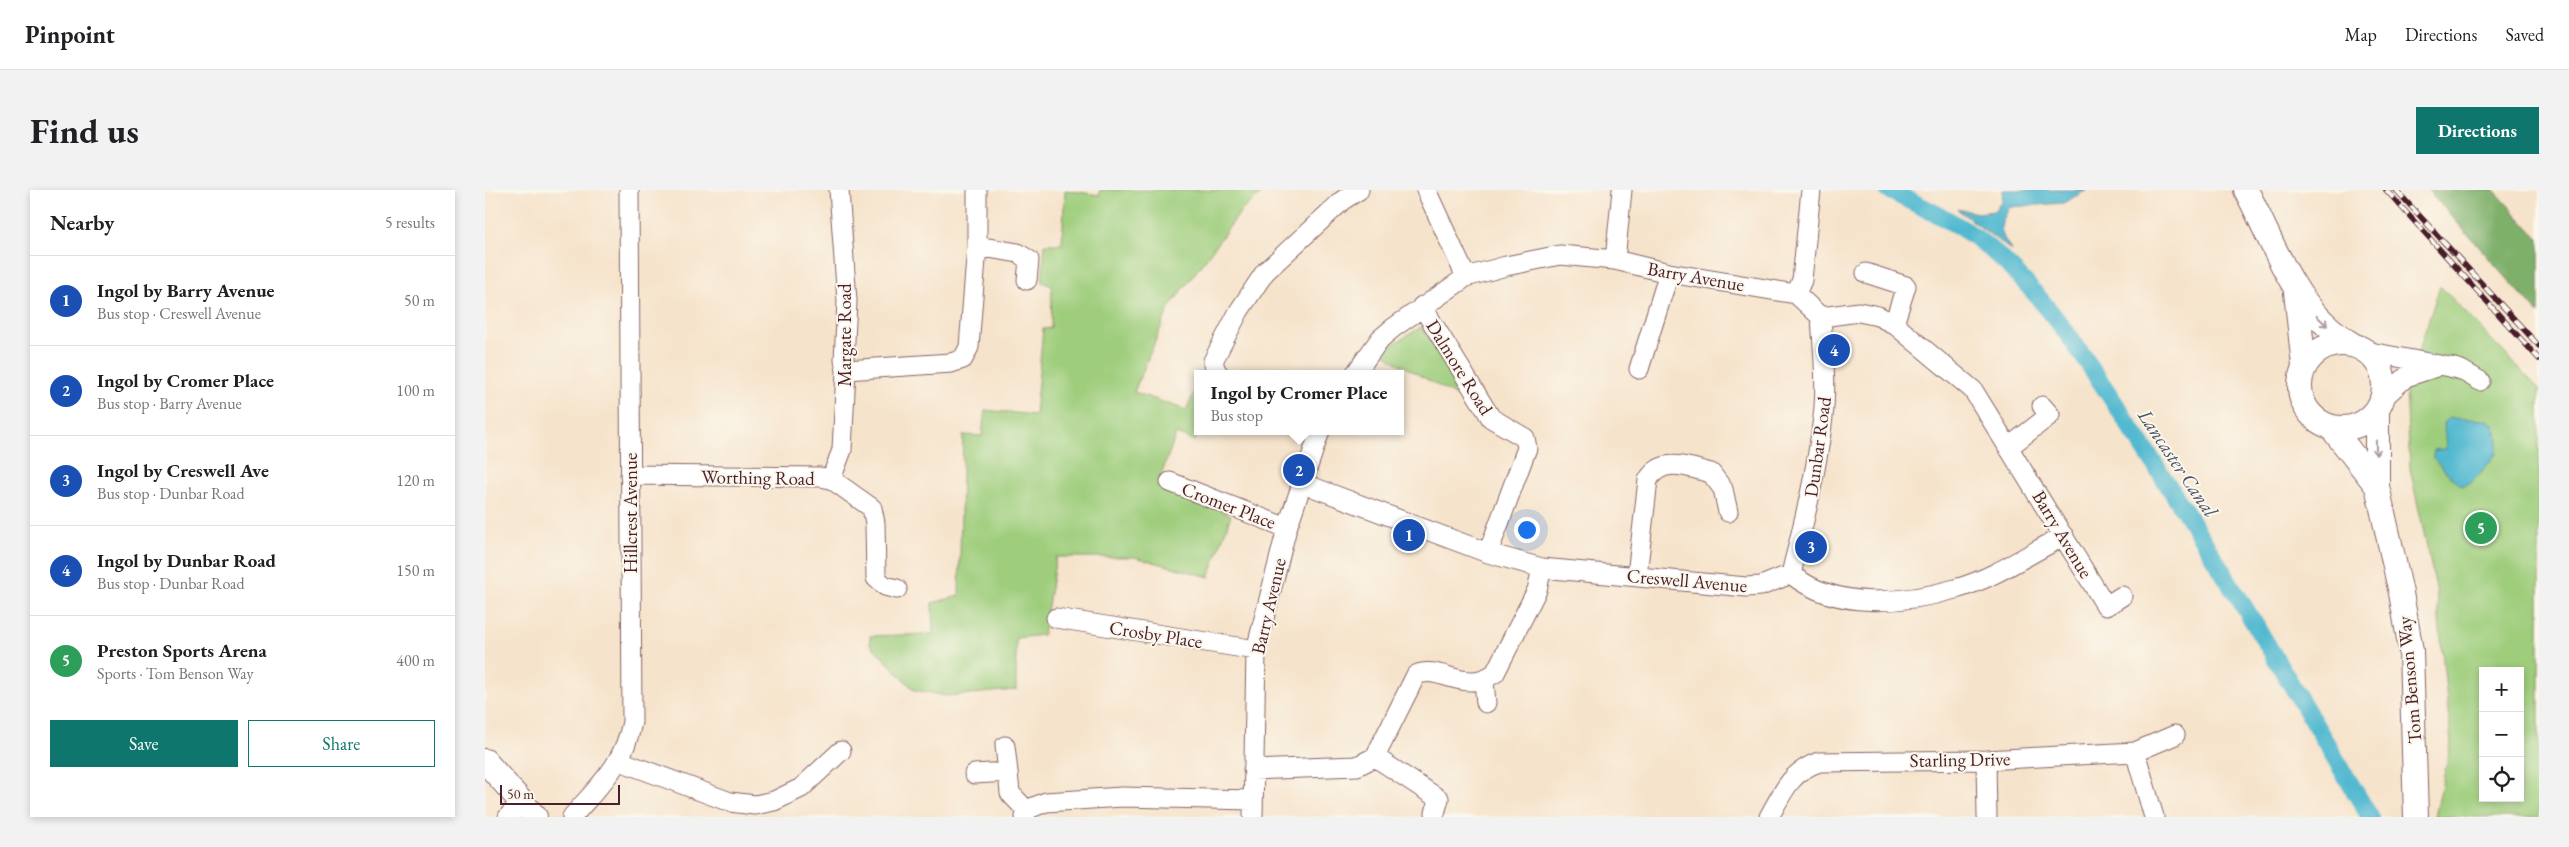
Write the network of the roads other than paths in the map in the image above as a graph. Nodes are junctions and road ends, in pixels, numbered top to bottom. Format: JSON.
{"nodes":[{"id":1,"x":629,"y":190,"type":"edge"},
{"id":2,"x":839,"y":190,"type":"edge"},
{"id":3,"x":977,"y":190,"type":"edge"},
{"id":4,"x":1359,"y":190,"type":"edge"},
{"id":5,"x":1425,"y":190,"type":"edge"},
{"id":6,"x":1622,"y":190,"type":"edge"},
{"id":7,"x":1811,"y":190,"type":"edge"},
{"id":8,"x":2246,"y":190,"type":"edge"},
{"id":9,"x":977,"y":246,"type":"junction"},
{"id":10,"x":1615,"y":260,"type":"junction"},
{"id":11,"x":1669,"y":273,"type":"junction"},
{"id":12,"x":1866,"y":273,"type":"dead end"},
{"id":13,"x":1466,"y":277,"type":"junction"},
{"id":14,"x":1027,"y":280,"type":"dead end"},
{"id":15,"x":2296,"y":292,"type":"junction"},
{"id":16,"x":1796,"y":294,"type":"junction"},
{"id":17,"x":1422,"y":306,"type":"junction"},
{"id":18,"x":1821,"y":317,"type":"junction"},
{"id":19,"x":1894,"y":324,"type":"junction"},
{"id":20,"x":2359,"y":348,"type":"junction"},
{"id":21,"x":2304,"y":366,"type":"junction"},
{"id":22,"x":2440,"y":366,"type":"junction"},
{"id":23,"x":1637,"y":368,"type":"dead end"},
{"id":24,"x":845,"y":370,"type":"junction"},
{"id":25,"x":1216,"y":370,"type":"edge"},
{"id":26,"x":1358,"y":370,"type":"edge"},
{"id":27,"x":2480,"y":381,"type":"dead end"},
{"id":28,"x":2380,"y":404,"type":"junction"},
{"id":29,"x":2043,"y":406,"type":"dead end"},
{"id":30,"x":2331,"y":427,"type":"junction"},
{"id":31,"x":1319,"y":435,"type":"edge"},
{"id":32,"x":2009,"y":447,"type":"junction"},
{"id":33,"x":630,"y":475,"type":"junction"},
{"id":34,"x":831,"y":479,"type":"junction"},
{"id":35,"x":1170,"y":482,"type":"dead end"},
{"id":36,"x":1302,"y":483,"type":"junction"},
{"id":37,"x":2377,"y":486,"type":"junction"},
{"id":38,"x":1728,"y":512,"type":"dead end"},
{"id":39,"x":1287,"y":528,"type":"junction"},
{"id":40,"x":2064,"y":536,"type":"junction"},
{"id":41,"x":1489,"y":553,"type":"junction"},
{"id":42,"x":1542,"y":568,"type":"junction"},
{"id":43,"x":1791,"y":574,"type":"junction"},
{"id":44,"x":1637,"y":575,"type":"junction"},
{"id":45,"x":897,"y":589,"type":"dead end"},
{"id":46,"x":2122,"y":596,"type":"dead end"},
{"id":47,"x":1056,"y":618,"type":"dead end"},
{"id":48,"x":1256,"y":650,"type":"junction"},
{"id":49,"x":1484,"y":681,"type":"junction"},
{"id":50,"x":1486,"y":702,"type":"dead end"},
{"id":51,"x":2175,"y":735,"type":"dead end"},
{"id":52,"x":1005,"y":746,"type":"dead end"},
{"id":53,"x":841,"y":751,"type":"dead end"},
{"id":54,"x":2135,"y":752,"type":"junction"},
{"id":55,"x":1375,"y":757,"type":"junction"},
{"id":56,"x":1986,"y":760,"type":"junction"},
{"id":57,"x":485,"y":761,"type":"edge"},
{"id":58,"x":619,"y":761,"type":"junction"},
{"id":59,"x":1253,"y":770,"type":"junction"},
{"id":60,"x":1009,"y":772,"type":"junction"},
{"id":61,"x":974,"y":774,"type":"dead end"},
{"id":62,"x":1253,"y":808,"type":"edge"},
{"id":63,"x":521,"y":812,"type":"edge"},
{"id":64,"x":1435,"y":813,"type":"dead end"},
{"id":65,"x":1026,"y":814,"type":"edge"},
{"id":66,"x":2416,"y":815,"type":"edge"},
{"id":67,"x":572,"y":817,"type":"edge"},
{"id":68,"x":1769,"y":817,"type":"edge"},
{"id":69,"x":1987,"y":817,"type":"edge"},
{"id":70,"x":2154,"y":817,"type":"edge"}],
"edges":[{"from":1,"to":33,"type":"street","name":"Hillcrest Avenue"},
{"from":2,"to":24,"type":"street","name":"Margate Road"},
{"from":3,"to":9,"type":"street"},
{"from":4,"to":25,"type":"street"},
{"from":5,"to":13,"type":"street"},
{"from":6,"to":10,"type":"street"},
{"from":7,"to":16,"type":"street"},
{"from":8,"to":15,"type":"main road"},
{"from":9,"to":14,"type":"street"},
{"from":9,"to":24,"type":"street"},
{"from":10,"to":11,"type":"street","name":"Barry Avenue"},
{"from":10,"to":13,"type":"street","name":"Barry Avenue"},
{"from":11,"to":16,"type":"street","name":"Barry Avenue"},
{"from":11,"to":23,"type":"street"},
{"from":12,"to":19,"type":"street"},
{"from":13,"to":17,"type":"street","name":"Barry Avenue"},
{"from":15,"to":20,"type":"main road","one_way":true},
{"from":15,"to":21,"type":"main road"},
{"from":16,"to":18,"type":"street"},
{"from":17,"to":26,"type":"street","name":"Barry Avenue"},
{"from":17,"to":41,"type":"street","name":"Dalmore Road"},
{"from":18,"to":19,"type":"street","name":"Barry Avenue"},
{"from":18,"to":43,"type":"street","name":"Dunbar Road"},
{"from":19,"to":32,"type":"street","name":"Barry Avenue"},
{"from":20,"to":21,"type":"main road"},
{"from":20,"to":22,"type":"street"},
{"from":20,"to":28,"type":"main road"},
{"from":21,"to":30,"type":"main road"},
{"from":22,"to":27,"type":"street"},
{"from":22,"to":28,"type":"street"},
{"from":24,"to":34,"type":"street","name":"Margate Road"},
{"from":28,"to":30,"type":"main road"},
{"from":28,"to":37,"type":"main road","name":"Tom Benson Way","one_way":true},
{"from":29,"to":32,"type":"street"},
{"from":30,"to":37,"type":"main road","name":"Tom Benson Way"},
{"from":31,"to":36,"type":"street","name":"Barry Avenue"},
{"from":32,"to":40,"type":"street","name":"Barry Avenue"},
{"from":33,"to":34,"type":"street","name":"Worthing Road"},
{"from":33,"to":58,"type":"street","name":"Hillcrest Avenue"},
{"from":34,"to":45,"type":"street","name":"Worthing Road"},
{"from":35,"to":39,"type":"street","name":"Cromer Place"},
{"from":36,"to":39,"type":"street","name":"Barry Avenue"},
{"from":36,"to":41,"type":"street","name":"Creswell Avenue"},
{"from":37,"to":66,"type":"main road","name":"Tom Benson Way"},
{"from":38,"to":44,"type":"street"},
{"from":39,"to":48,"type":"street","name":"Barry Avenue"},
{"from":40,"to":43,"type":"street"},
{"from":40,"to":46,"type":"street","name":"Barry Avenue"},
{"from":41,"to":42,"type":"street","name":"Creswell Avenue"},
{"from":42,"to":44,"type":"street","name":"Creswell Avenue"},
{"from":42,"to":49,"type":"street"},
{"from":43,"to":44,"type":"street","name":"Creswell Avenue"},
{"from":47,"to":48,"type":"street","name":"Crosby Place"},
{"from":48,"to":59,"type":"street","name":"Barry Avenue"},
{"from":49,"to":50,"type":"street"},
{"from":49,"to":55,"type":"street"},
{"from":51,"to":54,"type":"street","name":"Starling Drive"},
{"from":52,"to":60,"type":"street"},
{"from":53,"to":58,"type":"street"},
{"from":54,"to":56,"type":"street","name":"Starling Drive"},
{"from":54,"to":70,"type":"street"},
{"from":55,"to":59,"type":"street"},
{"from":55,"to":64,"type":"street"},
{"from":56,"to":68,"type":"street","name":"Starling Drive"},
{"from":56,"to":69,"type":"street"},
{"from":57,"to":63,"type":"main road"},
{"from":58,"to":67,"type":"street","name":"Hillcrest Avenue"},
{"from":59,"to":62,"type":"street","name":"Barry Avenue"},
{"from":60,"to":61,"type":"street"},
{"from":60,"to":65,"type":"street"},
{"from":62,"to":65,"type":"street"}]}
